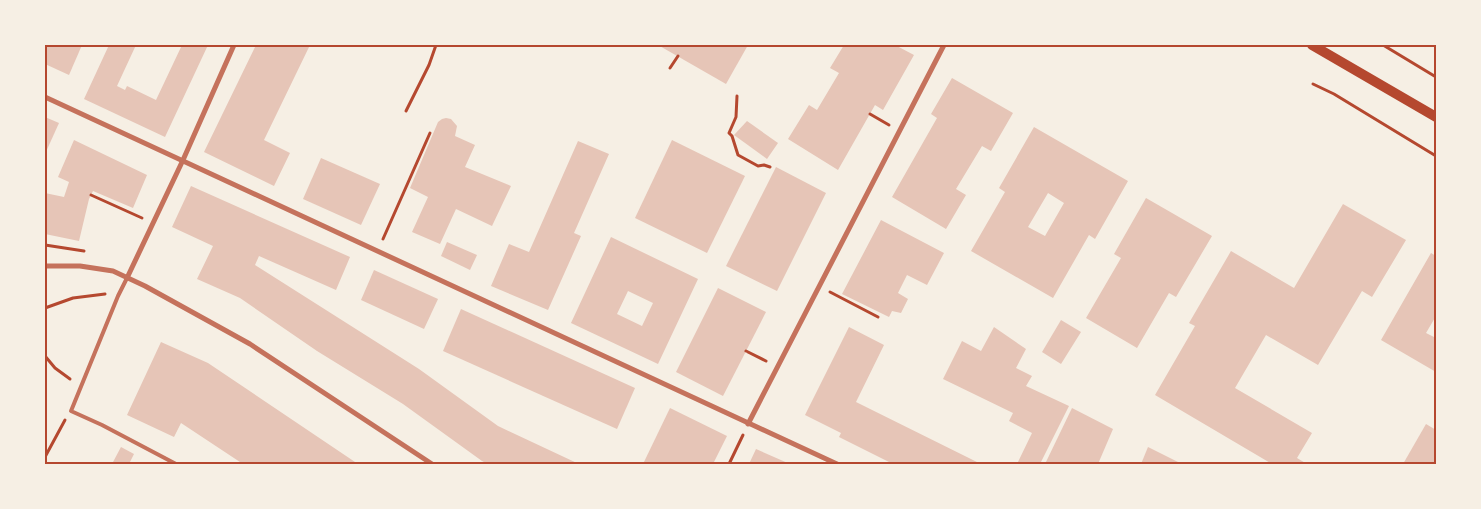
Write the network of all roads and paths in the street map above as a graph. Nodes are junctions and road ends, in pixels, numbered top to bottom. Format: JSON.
{"nodes":[{"id":1,"x":234,"y":45,"type":"edge"},
{"id":2,"x":436,"y":45,"type":"edge"},
{"id":3,"x":944,"y":45,"type":"edge"},
{"id":4,"x":1312,"y":45,"type":"edge"},
{"id":5,"x":1383,"y":45,"type":"edge"},
{"id":6,"x":678,"y":56,"type":"dead end"},
{"id":7,"x":670,"y":68,"type":"dead end"},
{"id":8,"x":1436,"y":77,"type":"edge"},
{"id":9,"x":1313,"y":84,"type":"dead end"},
{"id":10,"x":737,"y":96,"type":"dead end"},
{"id":11,"x":45,"y":97,"type":"edge"},
{"id":12,"x":406,"y":112,"type":"dead end"},
{"id":13,"x":870,"y":114,"type":"dead end"},
{"id":14,"x":1436,"y":117,"type":"edge"},
{"id":15,"x":899,"y":131,"type":"junction"},
{"id":16,"x":430,"y":133,"type":"dead end"},
{"id":17,"x":1436,"y":156,"type":"edge"},
{"id":18,"x":183,"y":160,"type":"junction"},
{"id":19,"x":770,"y":167,"type":"dead end"},
{"id":20,"x":91,"y":195,"type":"dead end"},
{"id":21,"x":154,"y":223,"type":"junction"},
{"id":22,"x":378,"y":251,"type":"junction"},
{"id":23,"x":45,"y":266,"type":"edge"},
{"id":24,"x":128,"y":278,"type":"junction"},
{"id":25,"x":819,"y":286,"type":"junction"},
{"id":26,"x":118,"y":296,"type":"junction"},
{"id":27,"x":45,"y":308,"type":"edge"},
{"id":28,"x":878,"y":317,"type":"dead end"},
{"id":29,"x":746,"y":351,"type":"dead end"},
{"id":30,"x":45,"y":356,"type":"edge"},
{"id":31,"x":778,"y":367,"type":"junction"},
{"id":32,"x":80,"y":386,"type":"junction"},
{"id":33,"x":70,"y":411,"type":"junction"},
{"id":34,"x":748,"y":424,"type":"junction"},
{"id":35,"x":45,"y":457,"type":"edge"},
{"id":36,"x":176,"y":464,"type":"edge"},
{"id":37,"x":432,"y":464,"type":"edge"},
{"id":38,"x":729,"y":464,"type":"edge"},
{"id":39,"x":837,"y":464,"type":"edge"}],
"edges":[{"from":1,"to":18,"type":"street"},
{"from":2,"to":12,"type":"path"},
{"from":3,"to":15,"type":"street"},
{"from":4,"to":14,"type":"main road"},
{"from":5,"to":8,"type":"path"},
{"from":6,"to":7,"type":"path"},
{"from":9,"to":17,"type":"path"},
{"from":10,"to":19,"type":"path"},
{"from":11,"to":18,"type":"street"},
{"from":13,"to":15,"type":"path"},
{"from":15,"to":25,"type":"street"},
{"from":16,"to":22,"type":"path"},
{"from":18,"to":21,"type":"street"},
{"from":18,"to":22,"type":"street"},
{"from":20,"to":21,"type":"path"},
{"from":21,"to":24,"type":"street"},
{"from":22,"to":34,"type":"street"},
{"from":23,"to":24,"type":"street"},
{"from":24,"to":26,"type":"lane"},
{"from":24,"to":37,"type":"street"},
{"from":25,"to":28,"type":"path"},
{"from":25,"to":31,"type":"street"},
{"from":26,"to":27,"type":"path"},
{"from":26,"to":32,"type":"lane"},
{"from":29,"to":31,"type":"path"},
{"from":30,"to":32,"type":"path"},
{"from":31,"to":34,"type":"street"},
{"from":32,"to":33,"type":"lane"},
{"from":33,"to":35,"type":"path"},
{"from":33,"to":36,"type":"lane"},
{"from":34,"to":38,"type":"path"},
{"from":34,"to":39,"type":"street"}]}
